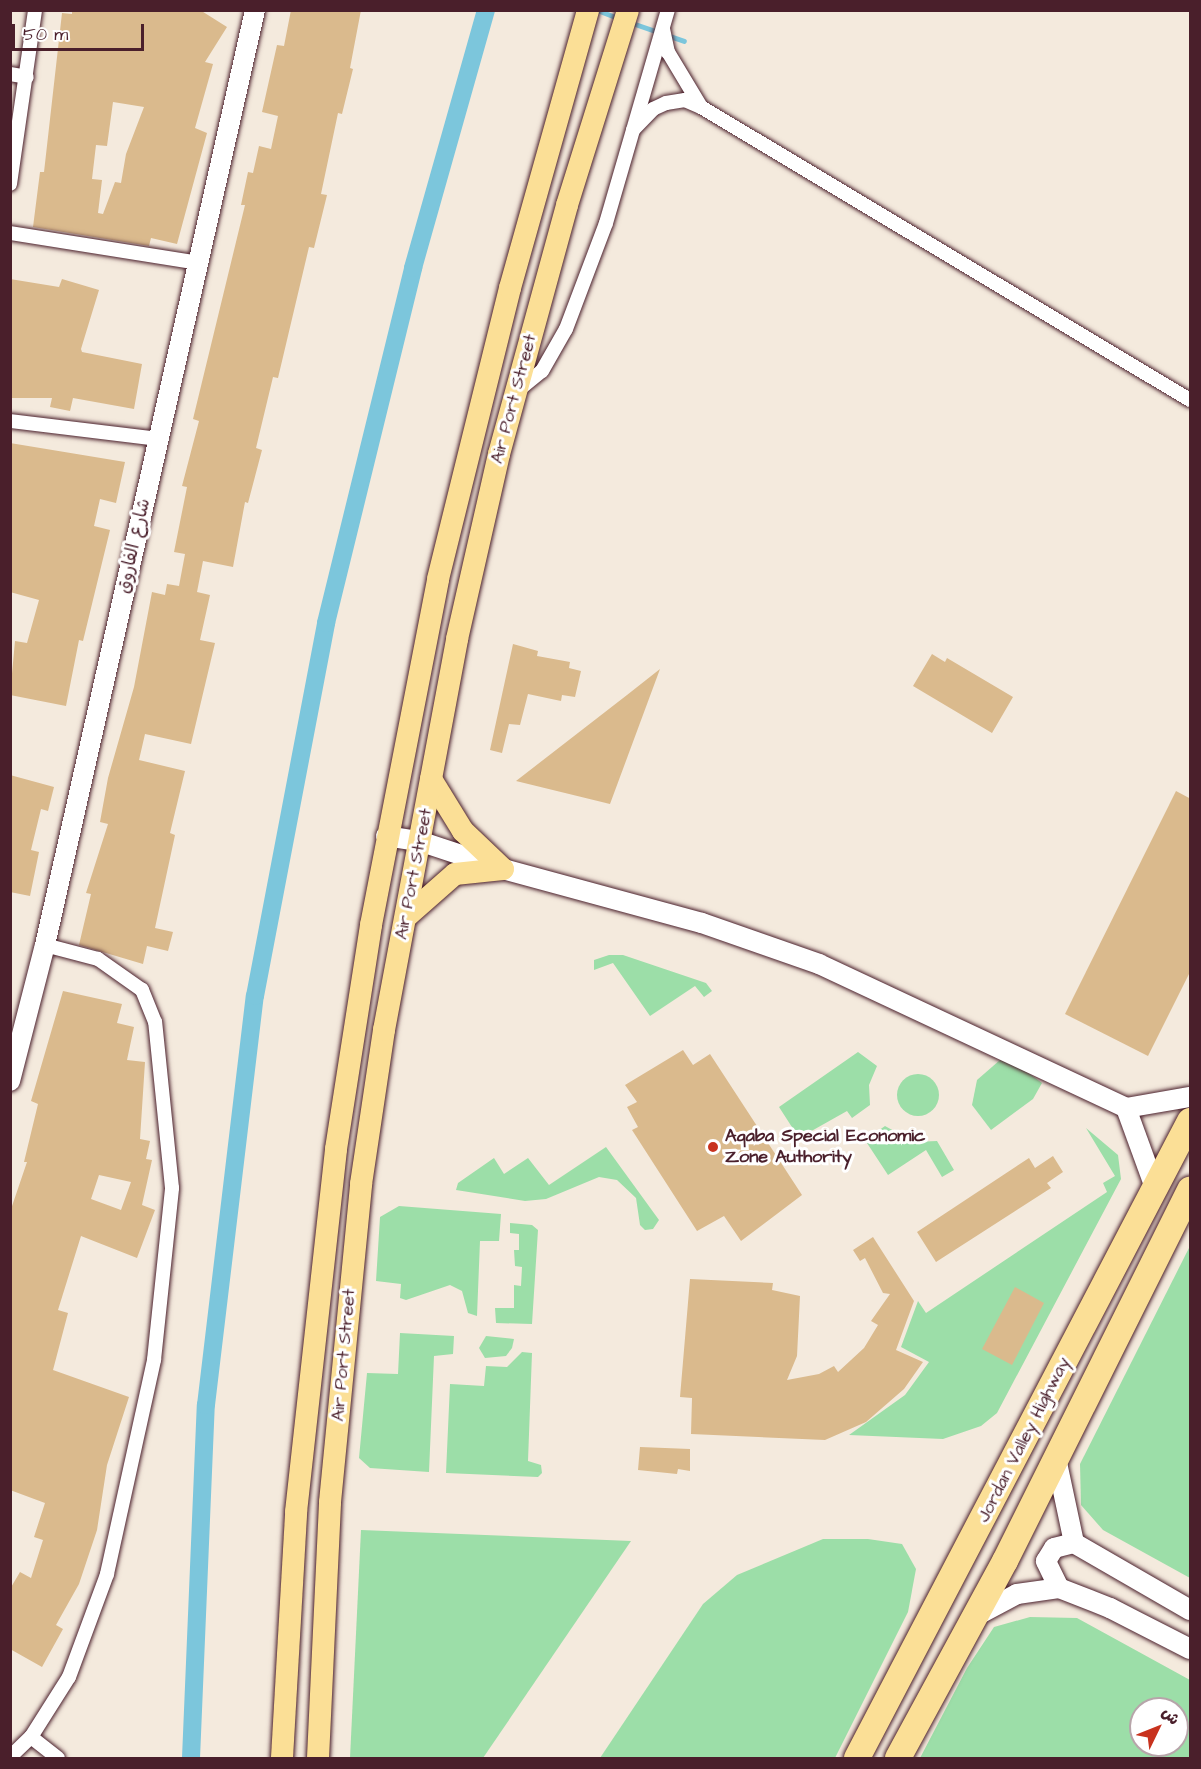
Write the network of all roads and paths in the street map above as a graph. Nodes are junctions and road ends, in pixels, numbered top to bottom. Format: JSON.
{"nodes":[{"id":1,"x":35,"y":10,"type":"edge"},
{"id":2,"x":255,"y":10,"type":"edge"},
{"id":3,"x":588,"y":10,"type":"edge"},
{"id":4,"x":628,"y":10,"type":"edge"},
{"id":5,"x":668,"y":10,"type":"edge"},
{"id":6,"x":663,"y":27,"type":"junction"},
{"id":7,"x":10,"y":74,"type":"edge"},
{"id":8,"x":27,"y":76,"type":"junction"},
{"id":9,"x":701,"y":107,"type":"junction"},
{"id":10,"x":633,"y":130,"type":"junction"},
{"id":11,"x":10,"y":184,"type":"edge"},
{"id":12,"x":10,"y":232,"type":"edge"},
{"id":13,"x":199,"y":263,"type":"junction"},
{"id":14,"x":515,"y":392,"type":"junction"},
{"id":15,"x":1191,"y":400,"type":"edge"},
{"id":16,"x":10,"y":421,"type":"edge"},
{"id":17,"x":158,"y":439,"type":"junction"},
{"id":18,"x":431,"y":779,"type":"junction"},
{"id":19,"x":386,"y":836,"type":"junction"},
{"id":20,"x":422,"y":842,"type":"junction"},
{"id":21,"x":503,"y":869,"type":"junction"},
{"id":22,"x":406,"y":917,"type":"junction"},
{"id":23,"x":45,"y":945,"type":"junction"},
{"id":24,"x":10,"y":1081,"type":"edge"},
{"id":25,"x":1191,"y":1098,"type":"edge"},
{"id":26,"x":1126,"y":1108,"type":"junction"},
{"id":27,"x":1191,"y":1121,"type":"edge"},
{"id":28,"x":1155,"y":1185,"type":"junction"},
{"id":29,"x":1191,"y":1190,"type":"edge"},
{"id":30,"x":1056,"y":1458,"type":"junction"},
{"id":31,"x":979,"y":1527,"type":"junction"},
{"id":32,"x":1074,"y":1543,"type":"junction"},
{"id":33,"x":1013,"y":1544,"type":"junction"},
{"id":34,"x":1059,"y":1588,"type":"junction"},
{"id":35,"x":1191,"y":1610,"type":"edge"},
{"id":36,"x":974,"y":1617,"type":"junction"},
{"id":37,"x":1191,"y":1649,"type":"edge"},
{"id":38,"x":31,"y":1737,"type":"junction"},
{"id":39,"x":10,"y":1757,"type":"edge"},
{"id":40,"x":58,"y":1758,"type":"edge"},
{"id":41,"x":282,"y":1758,"type":"edge"},
{"id":42,"x":318,"y":1758,"type":"edge"},
{"id":43,"x":857,"y":1758,"type":"edge"},
{"id":44,"x":898,"y":1758,"type":"edge"}],
"edges":[{"from":1,"to":8,"type":"street"},
{"from":2,"to":13,"type":"main road","name":"شارع الفاروق"},
{"from":3,"to":19,"type":"main road","name":"Air Port Street"},
{"from":4,"to":14,"type":"main road","name":"Air Port Street"},
{"from":5,"to":6,"type":"street"},
{"from":6,"to":9,"type":"street"},
{"from":6,"to":10,"type":"street"},
{"from":7,"to":8,"type":"street"},
{"from":8,"to":11,"type":"street"},
{"from":9,"to":10,"type":"street"},
{"from":9,"to":15,"type":"street"},
{"from":10,"to":14,"type":"street"},
{"from":12,"to":13,"type":"street"},
{"from":13,"to":17,"type":"main road","name":"شارع الفاروق"},
{"from":14,"to":18,"type":"main road","name":"Air Port Street"},
{"from":16,"to":17,"type":"street"},
{"from":17,"to":23,"type":"main road","name":"شارع الفاروق"},
{"from":18,"to":20,"type":"main road","name":"Air Port Street"},
{"from":18,"to":21,"type":"main road"},
{"from":19,"to":20,"type":"main road"},
{"from":19,"to":41,"type":"main road","name":"Air Port Street"},
{"from":20,"to":21,"type":"main road"},
{"from":20,"to":22,"type":"main road","name":"Air Port Street"},
{"from":21,"to":22,"type":"main road"},
{"from":21,"to":26,"type":"main road"},
{"from":22,"to":42,"type":"main road","name":"Air Port Street"},
{"from":23,"to":24,"type":"main road","name":"شارع الفاروق"},
{"from":23,"to":38,"type":"street"},
{"from":25,"to":26,"type":"main road"},
{"from":26,"to":28,"type":"main road"},
{"from":27,"to":28,"type":"highway","name":"Jordan Valley Highway"},
{"from":28,"to":31,"type":"highway","name":"Jordan Valley Highway"},
{"from":29,"to":30,"type":"highway","name":"Jordan Valley Highway"},
{"from":30,"to":32,"type":"main road"},
{"from":30,"to":33,"type":"highway","name":"Jordan Valley Highway"},
{"from":31,"to":33,"type":"highway"},
{"from":31,"to":43,"type":"highway","name":"Jordan Valley Highway"},
{"from":32,"to":34,"type":"main road"},
{"from":32,"to":35,"type":"main road"},
{"from":33,"to":36,"type":"highway","name":"Jordan Valley Highway"},
{"from":34,"to":36,"type":"main road"},
{"from":34,"to":37,"type":"main road"},
{"from":36,"to":44,"type":"highway","name":"Jordan Valley Highway"},
{"from":38,"to":39,"type":"street"},
{"from":38,"to":40,"type":"street"}]}
